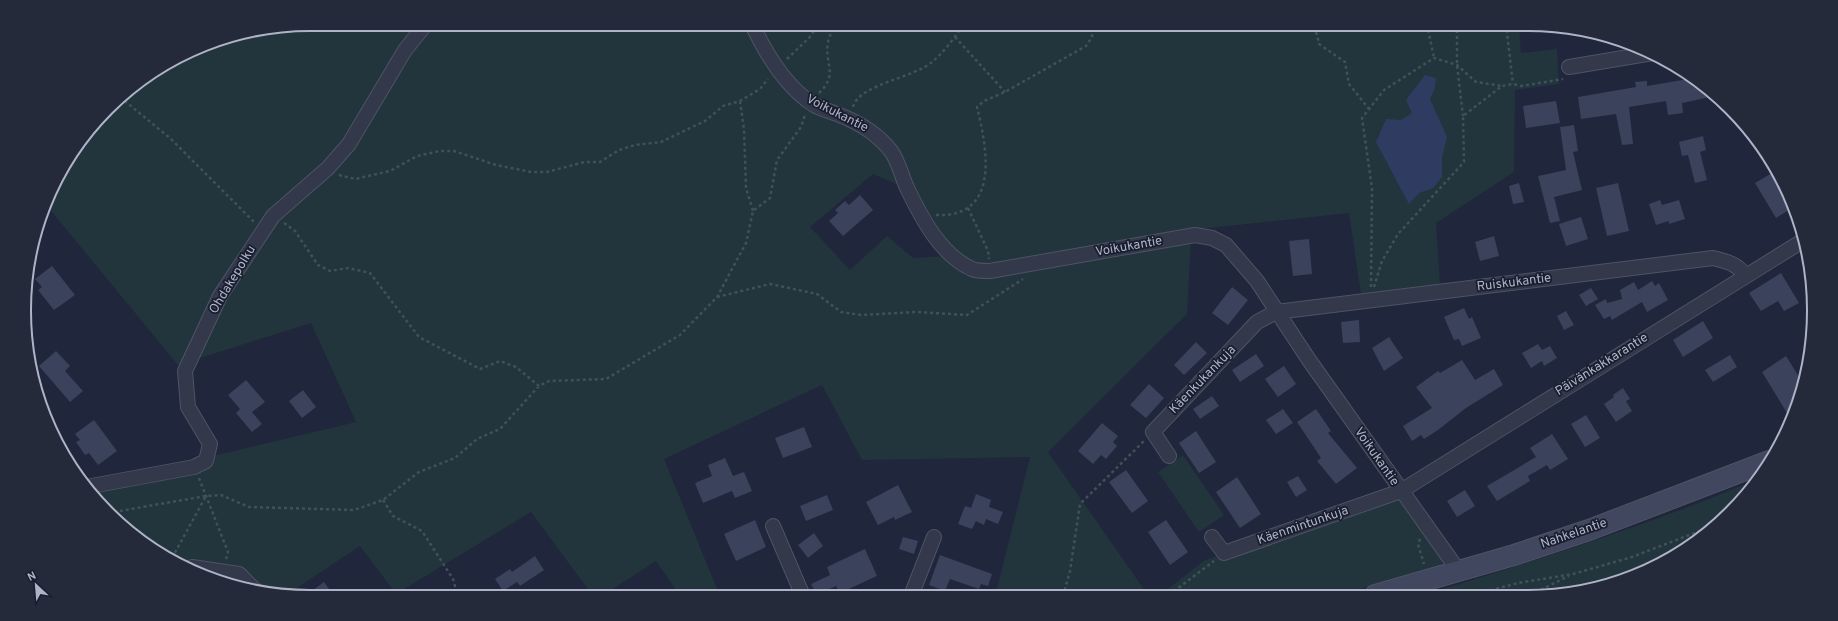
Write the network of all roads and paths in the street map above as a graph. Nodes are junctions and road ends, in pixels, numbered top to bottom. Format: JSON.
{"nodes":[{"id":1,"x":420,"y":31,"type":"edge"},
{"id":2,"x":755,"y":31,"type":"edge"},
{"id":3,"x":814,"y":31,"type":"edge"},
{"id":4,"x":832,"y":31,"type":"edge"},
{"id":5,"x":959,"y":31,"type":"edge"},
{"id":6,"x":1092,"y":31,"type":"edge"},
{"id":7,"x":1314,"y":31,"type":"edge"},
{"id":8,"x":1428,"y":31,"type":"edge"},
{"id":9,"x":1457,"y":31,"type":"edge"},
{"id":10,"x":1507,"y":31,"type":"edge"},
{"id":11,"x":955,"y":37,"type":"junction"},
{"id":12,"x":1641,"y":55,"type":"edge"},
{"id":13,"x":1434,"y":58,"type":"junction"},
{"id":14,"x":1457,"y":65,"type":"junction"},
{"id":15,"x":777,"y":67,"type":"junction"},
{"id":16,"x":1569,"y":67,"type":"dead end"},
{"id":17,"x":1559,"y":79,"type":"dead end"},
{"id":18,"x":1513,"y":84,"type":"junction"},
{"id":19,"x":1502,"y":86,"type":"junction"},
{"id":20,"x":1004,"y":92,"type":"junction"},
{"id":21,"x":125,"y":101,"type":"edge"},
{"id":22,"x":740,"y":101,"type":"junction"},
{"id":23,"x":810,"y":102,"type":"junction"},
{"id":24,"x":1368,"y":109,"type":"junction"},
{"id":25,"x":1463,"y":116,"type":"junction"},
{"id":26,"x":850,"y":119,"type":"junction"},
{"id":27,"x":328,"y":168,"type":"junction"},
{"id":28,"x":968,"y":208,"type":"junction"},
{"id":29,"x":753,"y":211,"type":"junction"},
{"id":30,"x":922,"y":214,"type":"junction"},
{"id":31,"x":273,"y":216,"type":"junction"},
{"id":32,"x":263,"y":231,"type":"junction"},
{"id":33,"x":1799,"y":243,"type":"edge"},
{"id":34,"x":1030,"y":265,"type":"junction"},
{"id":35,"x":990,"y":271,"type":"junction"},
{"id":36,"x":1746,"y":276,"type":"junction"},
{"id":37,"x":717,"y":297,"type":"junction"},
{"id":38,"x":1370,"y":299,"type":"junction"},
{"id":39,"x":1276,"y":312,"type":"junction"},
{"id":40,"x":539,"y":386,"type":"junction"},
{"id":41,"x":1153,"y":432,"type":"junction"},
{"id":42,"x":1169,"y":456,"type":"dead end"},
{"id":43,"x":1760,"y":465,"type":"edge"},
{"id":44,"x":194,"y":467,"type":"junction"},
{"id":45,"x":93,"y":486,"type":"edge"},
{"id":46,"x":1401,"y":491,"type":"junction"},
{"id":47,"x":206,"y":496,"type":"junction"},
{"id":48,"x":383,"y":500,"type":"junction"},
{"id":49,"x":117,"y":512,"type":"edge"},
{"id":50,"x":773,"y":526,"type":"dead end"},
{"id":51,"x":1426,"y":527,"type":"junction"},
{"id":52,"x":1699,"y":531,"type":"edge"},
{"id":53,"x":1212,"y":536,"type":"dead end"},
{"id":54,"x":934,"y":537,"type":"dead end"},
{"id":55,"x":174,"y":554,"type":"edge"},
{"id":56,"x":1224,"y":554,"type":"junction"},
{"id":57,"x":204,"y":569,"type":"edge"},
{"id":58,"x":1458,"y":570,"type":"junction"},
{"id":59,"x":222,"y":572,"type":"junction"},
{"id":60,"x":1573,"y":574,"type":"junction"},
{"id":61,"x":1428,"y":578,"type":"junction"},
{"id":62,"x":248,"y":583,"type":"edge"},
{"id":63,"x":1542,"y":589,"type":"edge"},
{"id":64,"x":456,"y":590,"type":"edge"},
{"id":65,"x":800,"y":590,"type":"edge"},
{"id":66,"x":913,"y":590,"type":"edge"},
{"id":67,"x":1065,"y":590,"type":"edge"},
{"id":68,"x":1176,"y":590,"type":"edge"},
{"id":69,"x":1391,"y":590,"type":"edge"},
{"id":70,"x":1491,"y":590,"type":"edge"}],
"edges":[{"from":1,"to":27,"type":"street","name":"Ohdakepolku"},
{"from":2,"to":15,"type":"street","name":"Voikukantie"},
{"from":3,"to":15,"type":"path"},
{"from":4,"to":23,"type":"path"},
{"from":5,"to":11,"type":"path"},
{"from":6,"to":20,"type":"path"},
{"from":7,"to":24,"type":"path"},
{"from":8,"to":13,"type":"path"},
{"from":9,"to":14,"type":"path"},
{"from":10,"to":18,"type":"path"},
{"from":11,"to":20,"type":"path"},
{"from":11,"to":26,"type":"path"},
{"from":12,"to":16,"type":"street"},
{"from":13,"to":14,"type":"path"},
{"from":13,"to":24,"type":"path"},
{"from":14,"to":19,"type":"path"},
{"from":14,"to":25,"type":"path"},
{"from":15,"to":22,"type":"path"},
{"from":15,"to":23,"type":"street","name":"Voikukantie"},
{"from":17,"to":18,"type":"path"},
{"from":18,"to":19,"type":"path"},
{"from":19,"to":25,"type":"path"},
{"from":20,"to":28,"type":"path"},
{"from":21,"to":32,"type":"path"},
{"from":22,"to":27,"type":"path"},
{"from":22,"to":29,"type":"path"},
{"from":23,"to":26,"type":"street","name":"Voikukantie"},
{"from":23,"to":29,"type":"path"},
{"from":24,"to":38,"type":"path"},
{"from":25,"to":38,"type":"path"},
{"from":26,"to":30,"type":"street","name":"Voikukantie"},
{"from":27,"to":31,"type":"street","name":"Ohdakepolku"},
{"from":28,"to":30,"type":"path"},
{"from":28,"to":35,"type":"path"},
{"from":29,"to":37,"type":"path"},
{"from":30,"to":35,"type":"street","name":"Voikukantie"},
{"from":31,"to":32,"type":"street","name":"Ohdakepolku"},
{"from":31,"to":40,"type":"path"},
{"from":32,"to":44,"type":"street","name":"Ohdakepolku"},
{"from":33,"to":36,"type":"street","name":"Päivänkakkarantie"},
{"from":34,"to":35,"type":"street","name":"Voikukantie"},
{"from":34,"to":37,"type":"path"},
{"from":34,"to":39,"type":"street","name":"Voikukantie"},
{"from":36,"to":38,"type":"street","name":"Ruiskukantie"},
{"from":36,"to":46,"type":"street","name":"Päivänkakkarantie"},
{"from":37,"to":40,"type":"path"},
{"from":38,"to":39,"type":"street","name":"Ruiskukantie"},
{"from":39,"to":41,"type":"street","name":"Käenkukankuja"},
{"from":39,"to":46,"type":"street","name":"Voikukantie"},
{"from":40,"to":48,"type":"path"},
{"from":41,"to":42,"type":"street"},
{"from":41,"to":67,"type":"path"},
{"from":43,"to":58,"type":"main road","name":"Nahkelantie"},
{"from":44,"to":45,"type":"street"},
{"from":44,"to":47,"type":"path"},
{"from":46,"to":51,"type":"street","name":"Voikukantie"},
{"from":46,"to":56,"type":"street","name":"Käenmintunkuja"},
{"from":47,"to":48,"type":"path"},
{"from":47,"to":49,"type":"path"},
{"from":47,"to":55,"type":"path"},
{"from":47,"to":59,"type":"path"},
{"from":48,"to":64,"type":"path"},
{"from":50,"to":65,"type":"street"},
{"from":51,"to":58,"type":"street","name":"Voikukantie"},
{"from":51,"to":61,"type":"path"},
{"from":52,"to":60,"type":"path"},
{"from":53,"to":56,"type":"street"},
{"from":54,"to":66,"type":"street"},
{"from":56,"to":68,"type":"path"},
{"from":57,"to":59,"type":"street"},
{"from":58,"to":61,"type":"main road","name":"Nahkelantie"},
{"from":59,"to":62,"type":"street"},
{"from":60,"to":63,"type":"path"},
{"from":60,"to":70,"type":"path"},
{"from":61,"to":69,"type":"main road","name":"Nahkelantie"}]}
